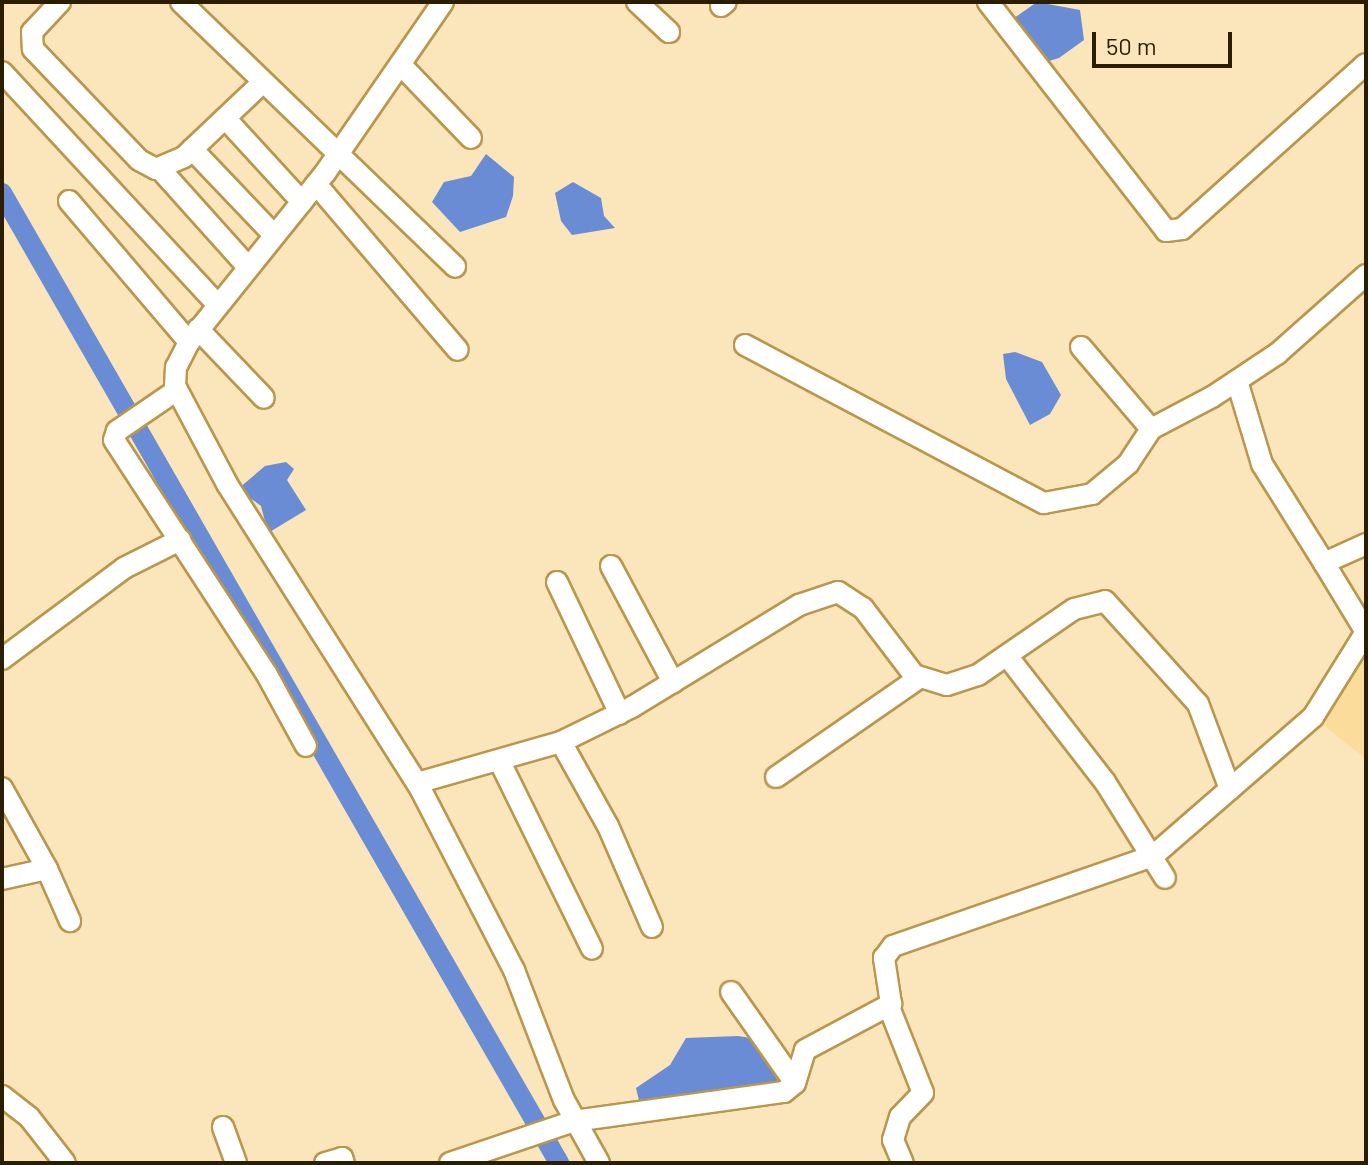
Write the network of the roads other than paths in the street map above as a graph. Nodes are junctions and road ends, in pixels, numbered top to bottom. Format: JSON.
{"nodes":[{"id":1,"x":60,"y":2,"type":"edge"},
{"id":2,"x":181,"y":2,"type":"edge"},
{"id":3,"x":443,"y":2,"type":"edge"},
{"id":4,"x":637,"y":2,"type":"edge"},
{"id":5,"x":988,"y":2,"type":"edge"},
{"id":6,"x":669,"y":32,"type":"dead end"},
{"id":7,"x":1366,"y":64,"type":"edge"},
{"id":8,"x":401,"y":65,"type":"junction"},
{"id":9,"x":2,"y":72,"type":"edge"},
{"id":10,"x":263,"y":82,"type":"junction"},
{"id":11,"x":225,"y":118,"type":"junction"},
{"id":12,"x":471,"y":138,"type":"dead end"},
{"id":13,"x":192,"y":149,"type":"junction"},
{"id":14,"x":338,"y":154,"type":"junction"},
{"id":15,"x":160,"y":169,"type":"junction"},
{"id":16,"x":316,"y":184,"type":"junction"},
{"id":17,"x":69,"y":201,"type":"dead end"},
{"id":18,"x":302,"y":202,"type":"junction"},
{"id":19,"x":274,"y":235,"type":"junction"},
{"id":20,"x":248,"y":267,"type":"junction"},
{"id":21,"x":455,"y":267,"type":"dead end"},
{"id":22,"x":1366,"y":275,"type":"edge"},
{"id":23,"x":218,"y":305,"type":"junction"},
{"id":24,"x":194,"y":336,"type":"junction"},
{"id":25,"x":745,"y":345,"type":"dead end"},
{"id":26,"x":1081,"y":347,"type":"dead end"},
{"id":27,"x":458,"y":350,"type":"dead end"},
{"id":28,"x":1237,"y":381,"type":"junction"},
{"id":29,"x":177,"y":390,"type":"junction"},
{"id":30,"x":264,"y":398,"type":"dead end"},
{"id":31,"x":1151,"y":429,"type":"junction"},
{"id":32,"x":180,"y":540,"type":"junction"},
{"id":33,"x":1366,"y":544,"type":"edge"},
{"id":34,"x":1324,"y":563,"type":"junction"},
{"id":35,"x":611,"y":566,"type":"dead end"},
{"id":36,"x":557,"y":582,"type":"dead end"},
{"id":37,"x":1008,"y":657,"type":"junction"},
{"id":38,"x":2,"y":659,"type":"edge"},
{"id":39,"x":919,"y":678,"type":"junction"},
{"id":40,"x":673,"y":682,"type":"junction"},
{"id":41,"x":620,"y":714,"type":"junction"},
{"id":42,"x":561,"y":742,"type":"junction"},
{"id":43,"x":306,"y":746,"type":"dead end"},
{"id":44,"x":500,"y":762,"type":"junction"},
{"id":45,"x":776,"y":777,"type":"dead end"},
{"id":46,"x":417,"y":783,"type":"junction"},
{"id":47,"x":2,"y":788,"type":"edge"},
{"id":48,"x":1230,"y":789,"type":"junction"},
{"id":49,"x":1153,"y":856,"type":"junction"},
{"id":50,"x":47,"y":869,"type":"junction"},
{"id":51,"x":1165,"y":878,"type":"dead end"},
{"id":52,"x":2,"y":879,"type":"edge"},
{"id":53,"x":70,"y":921,"type":"dead end"},
{"id":54,"x":652,"y":927,"type":"dead end"},
{"id":55,"x":592,"y":949,"type":"dead end"},
{"id":56,"x":731,"y":992,"type":"dead end"},
{"id":57,"x":889,"y":1007,"type":"junction"},
{"id":58,"x":795,"y":1083,"type":"junction"},
{"id":59,"x":2,"y":1096,"type":"edge"},
{"id":60,"x":572,"y":1122,"type":"junction"},
{"id":61,"x":223,"y":1127,"type":"dead end"},
{"id":62,"x":65,"y":1163,"type":"edge"},
{"id":63,"x":236,"y":1163,"type":"edge"},
{"id":64,"x":325,"y":1163,"type":"edge"},
{"id":65,"x":344,"y":1163,"type":"edge"},
{"id":66,"x":450,"y":1163,"type":"edge"},
{"id":67,"x":599,"y":1163,"type":"edge"},
{"id":68,"x":903,"y":1163,"type":"edge"}],
"edges":[{"from":1,"to":15,"type":"street"},
{"from":2,"to":10,"type":"street"},
{"from":3,"to":8,"type":"street"},
{"from":4,"to":6,"type":"street"},
{"from":5,"to":7,"type":"street"},
{"from":8,"to":12,"type":"street"},
{"from":8,"to":14,"type":"street"},
{"from":9,"to":23,"type":"street"},
{"from":10,"to":11,"type":"street"},
{"from":10,"to":14,"type":"street"},
{"from":11,"to":13,"type":"street"},
{"from":11,"to":18,"type":"street"},
{"from":13,"to":15,"type":"street"},
{"from":13,"to":19,"type":"street"},
{"from":14,"to":16,"type":"street"},
{"from":14,"to":21,"type":"street"},
{"from":15,"to":20,"type":"street"},
{"from":16,"to":18,"type":"street"},
{"from":16,"to":27,"type":"street"},
{"from":17,"to":24,"type":"street"},
{"from":18,"to":19,"type":"street"},
{"from":19,"to":20,"type":"street"},
{"from":20,"to":23,"type":"street"},
{"from":22,"to":28,"type":"street"},
{"from":23,"to":24,"type":"street"},
{"from":24,"to":29,"type":"street"},
{"from":24,"to":30,"type":"street"},
{"from":25,"to":31,"type":"street"},
{"from":26,"to":31,"type":"street"},
{"from":28,"to":31,"type":"street"},
{"from":28,"to":34,"type":"street"},
{"from":29,"to":32,"type":"street"},
{"from":29,"to":46,"type":"street"},
{"from":32,"to":38,"type":"street"},
{"from":32,"to":43,"type":"street"},
{"from":33,"to":34,"type":"street"},
{"from":34,"to":48,"type":"street"},
{"from":35,"to":40,"type":"street"},
{"from":36,"to":41,"type":"street"},
{"from":37,"to":39,"type":"street"},
{"from":37,"to":48,"type":"street"},
{"from":37,"to":49,"type":"street"},
{"from":39,"to":40,"type":"street"},
{"from":39,"to":45,"type":"street"},
{"from":40,"to":41,"type":"street"},
{"from":41,"to":42,"type":"street"},
{"from":42,"to":44,"type":"street"},
{"from":42,"to":54,"type":"street"},
{"from":44,"to":46,"type":"street"},
{"from":44,"to":55,"type":"street"},
{"from":46,"to":60,"type":"street"},
{"from":47,"to":50,"type":"street"},
{"from":48,"to":49,"type":"street"},
{"from":49,"to":51,"type":"street"},
{"from":49,"to":57,"type":"street"},
{"from":50,"to":52,"type":"street"},
{"from":50,"to":53,"type":"street"},
{"from":56,"to":58,"type":"street"},
{"from":57,"to":58,"type":"street"},
{"from":57,"to":68,"type":"street"},
{"from":58,"to":60,"type":"street"},
{"from":59,"to":62,"type":"street"},
{"from":60,"to":66,"type":"street"},
{"from":60,"to":67,"type":"street"},
{"from":61,"to":63,"type":"street"},
{"from":64,"to":65,"type":"street"}]}
